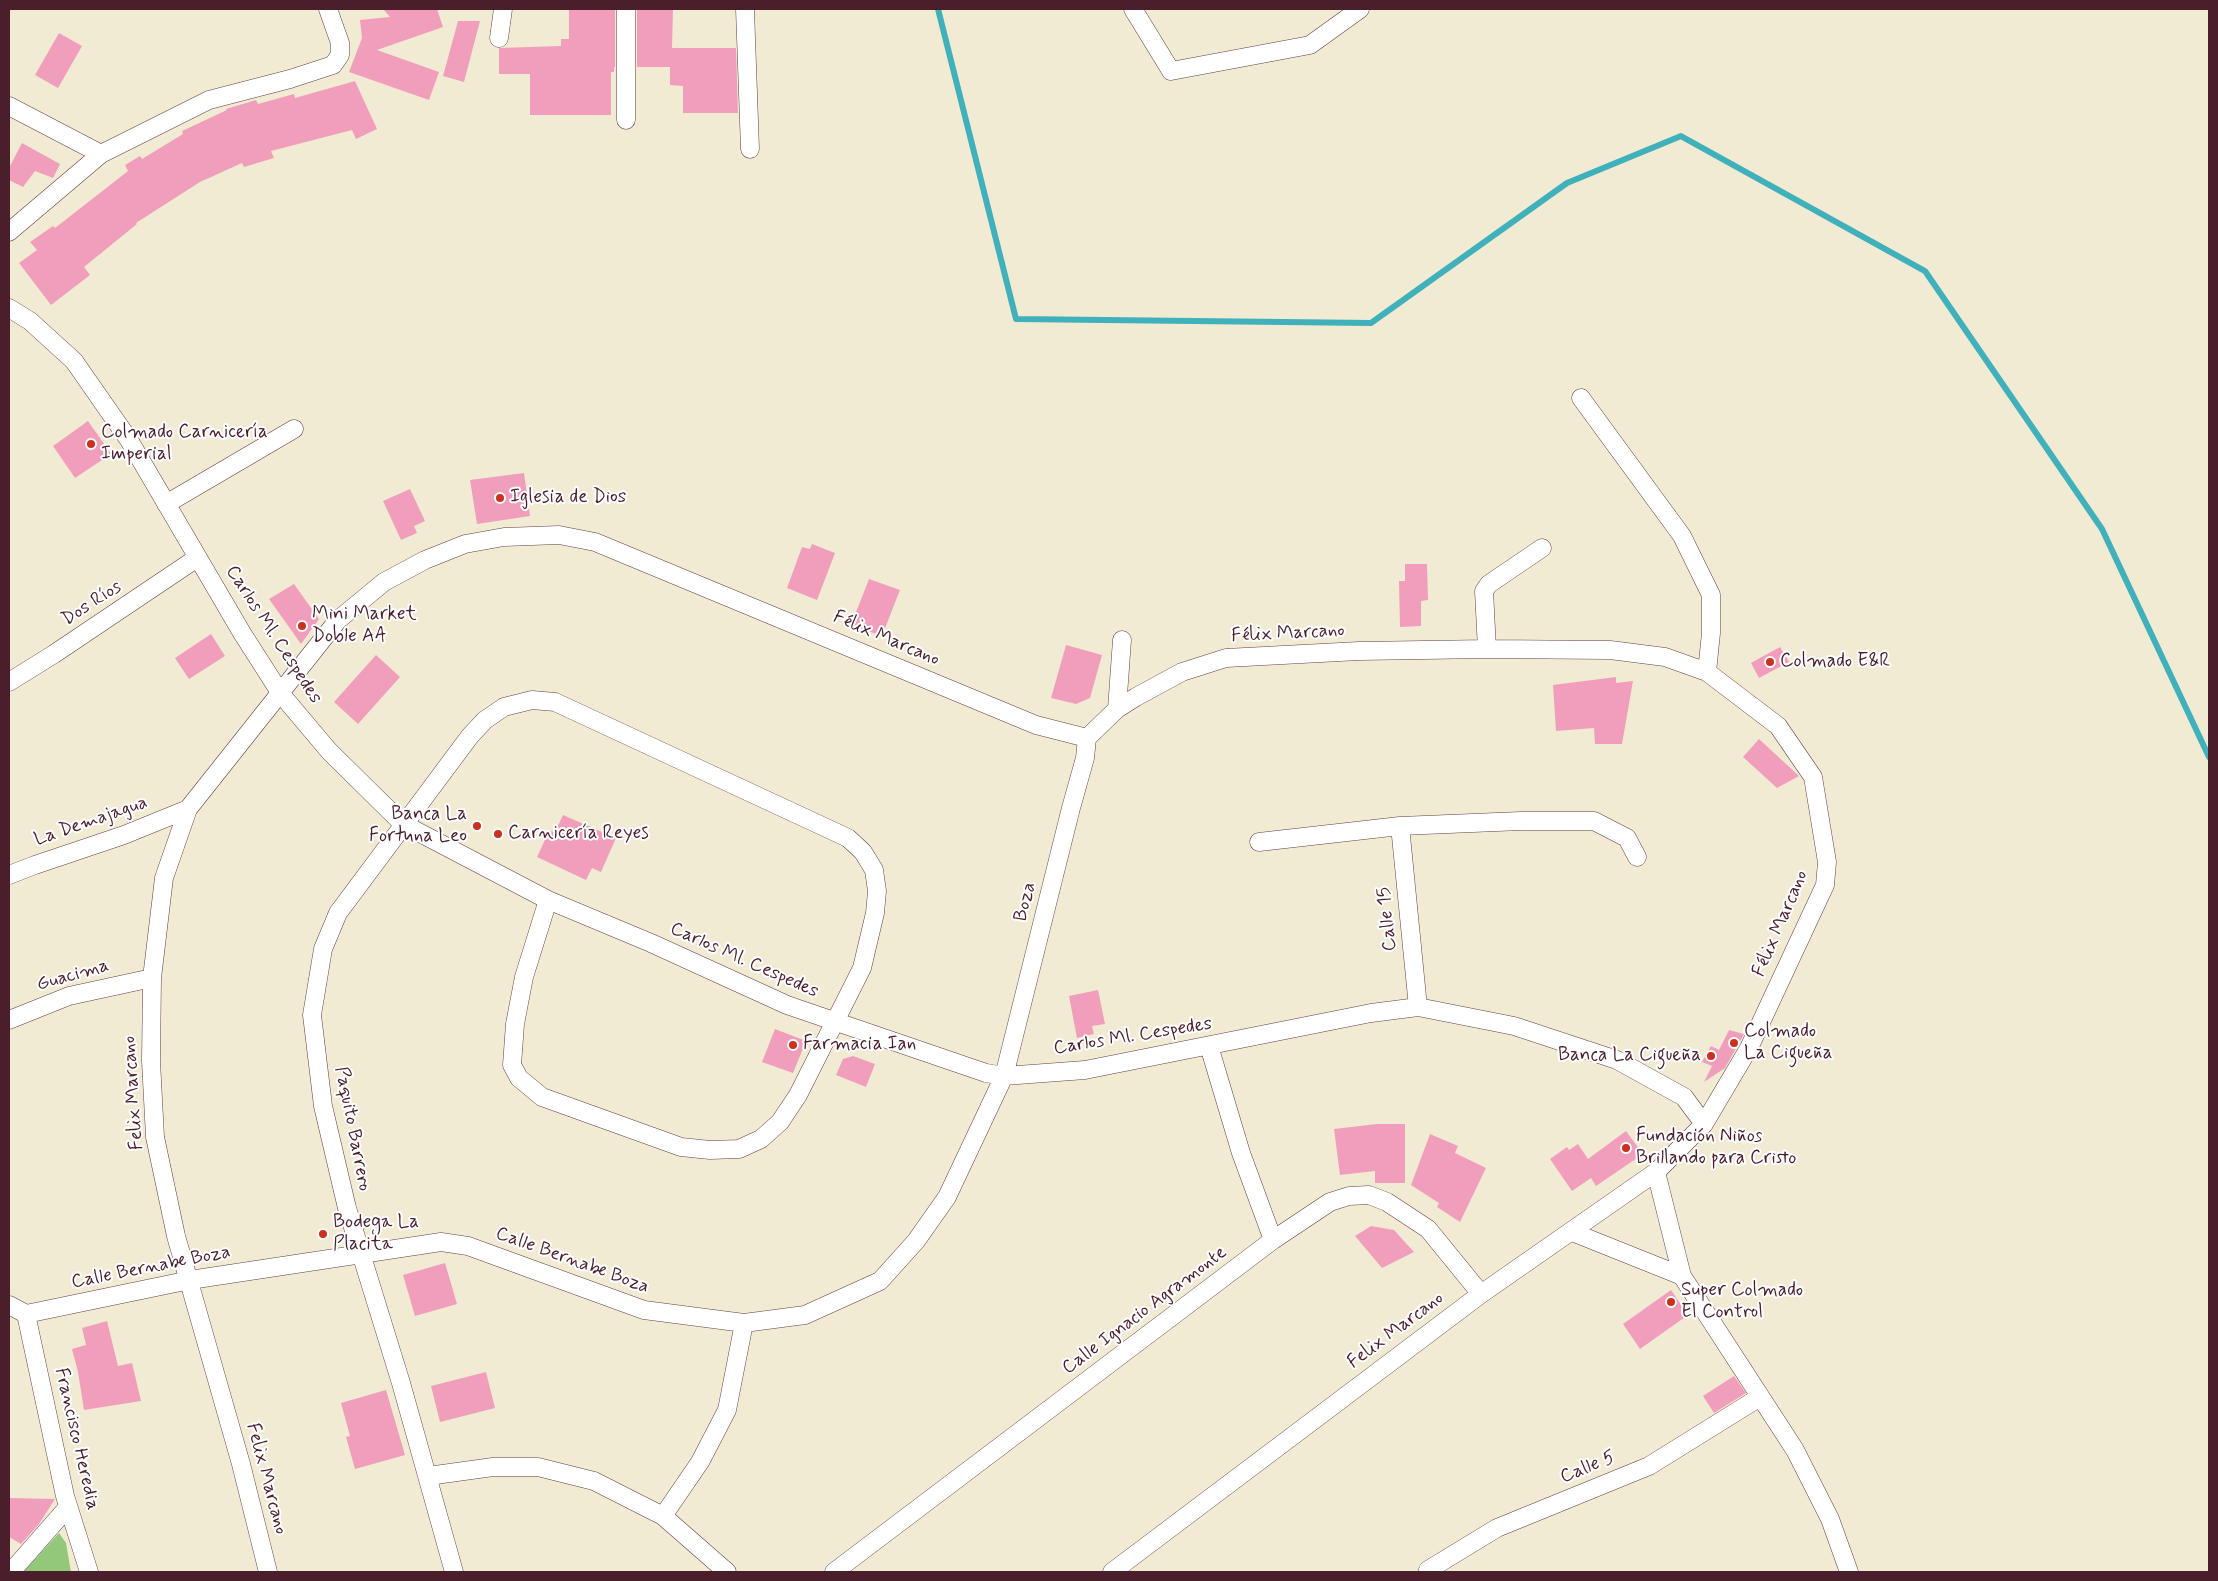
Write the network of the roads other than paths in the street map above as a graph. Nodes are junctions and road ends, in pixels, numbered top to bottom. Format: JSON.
{"nodes":[{"id":1,"x":328,"y":9,"type":"edge"},
{"id":2,"x":503,"y":9,"type":"edge"},
{"id":3,"x":626,"y":9,"type":"edge"},
{"id":4,"x":745,"y":9,"type":"edge"},
{"id":5,"x":1133,"y":9,"type":"edge"},
{"id":6,"x":1360,"y":9,"type":"edge"},
{"id":7,"x":499,"y":38,"type":"dead end"},
{"id":8,"x":9,"y":106,"type":"edge"},
{"id":9,"x":626,"y":120,"type":"dead end"},
{"id":10,"x":750,"y":149,"type":"dead end"},
{"id":11,"x":101,"y":154,"type":"junction"},
{"id":12,"x":9,"y":232,"type":"edge"},
{"id":13,"x":9,"y":308,"type":"edge"},
{"id":14,"x":1581,"y":398,"type":"dead end"},
{"id":15,"x":294,"y":429,"type":"dead end"},
{"id":16,"x":166,"y":504,"type":"junction"},
{"id":17,"x":1542,"y":548,"type":"dead end"},
{"id":18,"x":197,"y":558,"type":"junction"},
{"id":19,"x":1122,"y":640,"type":"dead end"},
{"id":20,"x":1486,"y":649,"type":"junction"},
{"id":21,"x":1707,"y":672,"type":"junction"},
{"id":22,"x":9,"y":682,"type":"edge"},
{"id":23,"x":281,"y":694,"type":"junction"},
{"id":24,"x":1117,"y":709,"type":"junction"},
{"id":25,"x":1087,"y":738,"type":"junction"},
{"id":26,"x":188,"y":809,"type":"junction"},
{"id":27,"x":403,"y":824,"type":"junction"},
{"id":28,"x":1400,"y":826,"type":"junction"},
{"id":29,"x":1258,"y":842,"type":"dead end"},
{"id":30,"x":1637,"y":858,"type":"dead end"},
{"id":31,"x":9,"y":875,"type":"edge"},
{"id":32,"x":548,"y":900,"type":"junction"},
{"id":33,"x":152,"y":978,"type":"junction"},
{"id":34,"x":1418,"y":1007,"type":"junction"},
{"id":35,"x":9,"y":1020,"type":"edge"},
{"id":36,"x":836,"y":1023,"type":"junction"},
{"id":37,"x":1209,"y":1046,"type":"junction"},
{"id":38,"x":1004,"y":1076,"type":"junction"},
{"id":39,"x":1704,"y":1124,"type":"junction"},
{"id":40,"x":1656,"y":1172,"type":"junction"},
{"id":41,"x":1572,"y":1232,"type":"junction"},
{"id":42,"x":1273,"y":1240,"type":"junction"},
{"id":43,"x":362,"y":1255,"type":"junction"},
{"id":44,"x":1682,"y":1276,"type":"junction"},
{"id":45,"x":190,"y":1280,"type":"junction"},
{"id":46,"x":1481,"y":1294,"type":"junction"},
{"id":47,"x":9,"y":1305,"type":"edge"},
{"id":48,"x":26,"y":1314,"type":"junction"},
{"id":49,"x":744,"y":1323,"type":"junction"},
{"id":50,"x":1760,"y":1397,"type":"junction"},
{"id":51,"x":428,"y":1476,"type":"junction"},
{"id":52,"x":68,"y":1508,"type":"junction"},
{"id":53,"x":663,"y":1516,"type":"junction"},
{"id":54,"x":1428,"y":1570,"type":"dead end"},
{"id":55,"x":11,"y":1572,"type":"edge"},
{"id":56,"x":89,"y":1572,"type":"edge"},
{"id":57,"x":268,"y":1572,"type":"edge"},
{"id":58,"x":454,"y":1572,"type":"edge"},
{"id":59,"x":727,"y":1572,"type":"edge"},
{"id":60,"x":834,"y":1572,"type":"edge"},
{"id":61,"x":1112,"y":1572,"type":"edge"},
{"id":62,"x":1848,"y":1572,"type":"edge"}],
"edges":[{"from":1,"to":11,"type":"street"},
{"from":2,"to":7,"type":"street"},
{"from":3,"to":9,"type":"street"},
{"from":4,"to":10,"type":"street"},
{"from":5,"to":6,"type":"street"},
{"from":8,"to":11,"type":"street"},
{"from":11,"to":12,"type":"street"},
{"from":13,"to":16,"type":"street","name":"Carlos Ml. Cespedes"},
{"from":14,"to":21,"type":"street"},
{"from":15,"to":16,"type":"street"},
{"from":16,"to":18,"type":"street","name":"Carlos Ml. Cespedes"},
{"from":17,"to":20,"type":"street"},
{"from":18,"to":22,"type":"street","name":"Dos Ríos"},
{"from":18,"to":23,"type":"street","name":"Carlos Ml. Cespedes"},
{"from":19,"to":24,"type":"street"},
{"from":20,"to":21,"type":"street","name":"Félix Marcano"},
{"from":20,"to":24,"type":"street","name":"Félix Marcano"},
{"from":21,"to":39,"type":"street","name":"Félix Marcano"},
{"from":23,"to":25,"type":"street","name":"Félix Marcano"},
{"from":23,"to":26,"type":"street","name":"Felix Marcano"},
{"from":23,"to":27,"type":"street","name":"Carlos Ml. Cespedes"},
{"from":24,"to":25,"type":"street","name":"Félix Marcano"},
{"from":25,"to":38,"type":"street","name":"Boza"},
{"from":26,"to":31,"type":"street","name":"La Demajagua"},
{"from":26,"to":33,"type":"street","name":"Felix Marcano"},
{"from":27,"to":32,"type":"street","name":"Carlos Ml. Cespedes"},
{"from":27,"to":36,"type":"street","name":"Paquito Barrero"},
{"from":27,"to":43,"type":"street","name":"Paquito Barrero"},
{"from":28,"to":29,"type":"street"},
{"from":28,"to":30,"type":"street"},
{"from":28,"to":34,"type":"street","name":"Calle 15"},
{"from":32,"to":36,"type":"street","name":"Carlos Ml. Cespedes"},
{"from":32,"to":36,"type":"street","name":"Paquito Barrero"},
{"from":33,"to":35,"type":"street","name":"Guacima"},
{"from":33,"to":45,"type":"street","name":"Felix Marcano"},
{"from":34,"to":37,"type":"street","name":"Carlos Ml. Cespedes"},
{"from":34,"to":39,"type":"street","name":"Carlos Ml. Cespedes"},
{"from":36,"to":38,"type":"street","name":"Carlos Ml. Cespedes"},
{"from":37,"to":38,"type":"street","name":"Carlos Ml. Cespedes"},
{"from":37,"to":42,"type":"street"},
{"from":38,"to":49,"type":"street","name":"Calle Bernabe Boza"},
{"from":39,"to":40,"type":"street","name":"Felix Marcano"},
{"from":40,"to":41,"type":"street","name":"Felix Marcano"},
{"from":40,"to":44,"type":"street"},
{"from":41,"to":44,"type":"street"},
{"from":41,"to":46,"type":"street","name":"Felix Marcano"},
{"from":42,"to":46,"type":"street","name":"Calle Ignacio Agramonte"},
{"from":42,"to":60,"type":"street","name":"Calle Ignacio Agramonte"},
{"from":43,"to":45,"type":"street","name":"Calle Bernabe Boza"},
{"from":43,"to":49,"type":"street","name":"Calle Bernabe Boza"},
{"from":43,"to":51,"type":"street","name":"Paquito Barrero"},
{"from":44,"to":50,"type":"street"},
{"from":45,"to":48,"type":"street","name":"Calle Bernabe Boza"},
{"from":45,"to":57,"type":"street","name":"Felix Marcano"},
{"from":46,"to":61,"type":"street","name":"Felix Marcano"},
{"from":47,"to":48,"type":"street"},
{"from":48,"to":52,"type":"street","name":"Francisco Heredia"},
{"from":49,"to":53,"type":"street"},
{"from":50,"to":54,"type":"street","name":"Calle 5"},
{"from":50,"to":62,"type":"street"},
{"from":51,"to":53,"type":"street"},
{"from":51,"to":58,"type":"street","name":"Paquito Barrero"},
{"from":52,"to":55,"type":"street"},
{"from":52,"to":56,"type":"street","name":"Francisco Heredia"},
{"from":53,"to":59,"type":"street"}]}
